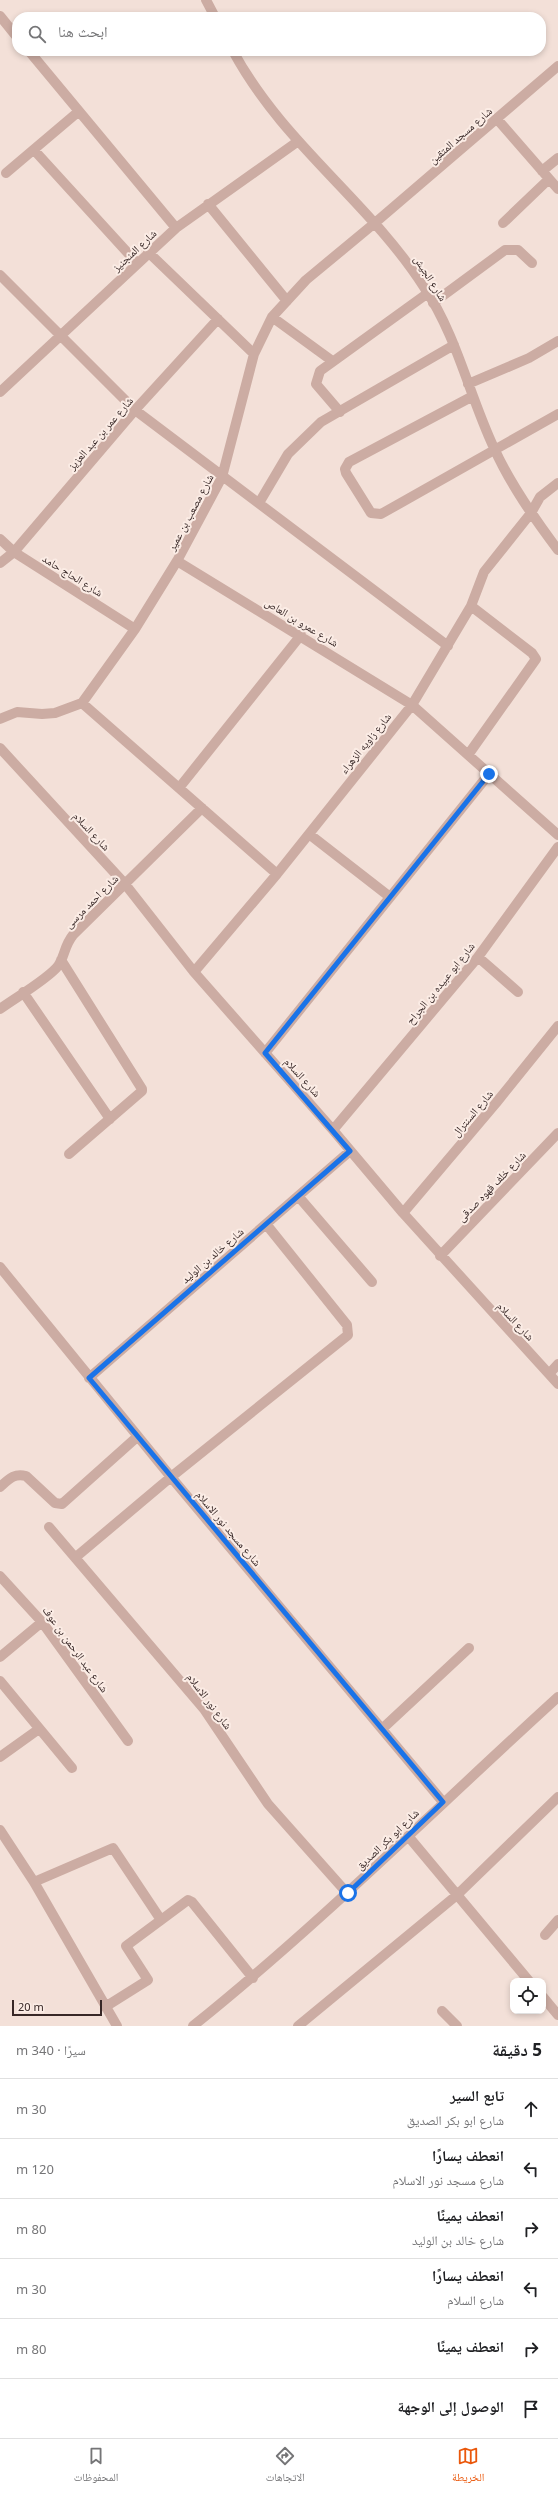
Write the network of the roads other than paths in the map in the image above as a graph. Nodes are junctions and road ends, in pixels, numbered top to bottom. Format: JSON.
{"nodes":[{"id":1,"x":206,"y":0,"type":"edge"},
{"id":2,"x":212,"y":12,"type":"edge"},
{"id":3,"x":0,"y":16,"type":"edge"},
{"id":4,"x":12,"y":31,"type":"edge"},
{"id":5,"x":33,"y":56,"type":"edge"},
{"id":6,"x":236,"y":56,"type":"edge"},
{"id":7,"x":558,"y":66,"type":"edge"},
{"id":8,"x":78,"y":112,"type":"junction"},
{"id":9,"x":497,"y":119,"type":"junction"},
{"id":10,"x":297,"y":142,"type":"junction"},
{"id":11,"x":34,"y":150,"type":"junction"},
{"id":12,"x":558,"y":158,"type":"edge"},
{"id":13,"x":542,"y":171,"type":"junction"},
{"id":14,"x":6,"y":173,"type":"dead end"},
{"id":15,"x":550,"y":179,"type":"junction"},
{"id":16,"x":558,"y":189,"type":"edge"},
{"id":17,"x":208,"y":204,"type":"junction"},
{"id":18,"x":376,"y":222,"type":"junction"},
{"id":19,"x":503,"y":224,"type":"dead end"},
{"id":20,"x":176,"y":228,"type":"junction"},
{"id":21,"x":148,"y":252,"type":"junction"},
{"id":22,"x":137,"y":263,"type":"junction"},
{"id":23,"x":532,"y":263,"type":"dead end"},
{"id":24,"x":0,"y":275,"type":"edge"},
{"id":25,"x":428,"y":293,"type":"junction"},
{"id":26,"x":287,"y":301,"type":"junction"},
{"id":27,"x":433,"y":303,"type":"junction"},
{"id":28,"x":272,"y":317,"type":"junction"},
{"id":29,"x":218,"y":319,"type":"junction"},
{"id":30,"x":60,"y":336,"type":"junction"},
{"id":31,"x":558,"y":341,"type":"edge"},
{"id":32,"x":454,"y":345,"type":"junction"},
{"id":33,"x":254,"y":354,"type":"junction"},
{"id":34,"x":331,"y":360,"type":"junction"},
{"id":35,"x":468,"y":384,"type":"junction"},
{"id":36,"x":0,"y":392,"type":"edge"},
{"id":37,"x":473,"y":396,"type":"junction"},
{"id":38,"x":135,"y":410,"type":"junction"},
{"id":39,"x":340,"y":412,"type":"junction"},
{"id":40,"x":558,"y":414,"type":"edge"},
{"id":41,"x":494,"y":449,"type":"junction"},
{"id":42,"x":222,"y":477,"type":"junction"},
{"id":43,"x":558,"y":483,"type":"edge"},
{"id":44,"x":259,"y":504,"type":"junction"},
{"id":45,"x":531,"y":513,"type":"junction"},
{"id":46,"x":0,"y":539,"type":"edge"},
{"id":47,"x":558,"y":550,"type":"edge"},
{"id":48,"x":14,"y":552,"type":"junction"},
{"id":49,"x":178,"y":561,"type":"junction"},
{"id":50,"x":0,"y":563,"type":"edge"},
{"id":51,"x":471,"y":606,"type":"junction"},
{"id":52,"x":135,"y":629,"type":"junction"},
{"id":53,"x":301,"y":635,"type":"junction"},
{"id":54,"x":448,"y":646,"type":"junction"},
{"id":55,"x":82,"y":703,"type":"junction"},
{"id":56,"x":412,"y":704,"type":"junction"},
{"id":57,"x":0,"y":719,"type":"edge"},
{"id":58,"x":0,"y":748,"type":"edge"},
{"id":59,"x":468,"y":755,"type":"junction"},
{"id":60,"x":489,"y":774,"type":"junction"},
{"id":61,"x":179,"y":788,"type":"junction"},
{"id":62,"x":202,"y":808,"type":"junction"},
{"id":63,"x":309,"y":834,"type":"junction"},
{"id":64,"x":558,"y":836,"type":"edge"},
{"id":65,"x":558,"y":847,"type":"edge"},
{"id":66,"x":277,"y":874,"type":"junction"},
{"id":67,"x":125,"y":884,"type":"junction"},
{"id":68,"x":390,"y":897,"type":"junction"},
{"id":69,"x":478,"y":957,"type":"junction"},
{"id":70,"x":61,"y":960,"type":"junction"},
{"id":71,"x":194,"y":972,"type":"junction"},
{"id":72,"x":23,"y":992,"type":"junction"},
{"id":73,"x":518,"y":992,"type":"dead end"},
{"id":74,"x":0,"y":1009,"type":"edge"},
{"id":75,"x":558,"y":1026,"type":"edge"},
{"id":76,"x":265,"y":1053,"type":"junction"},
{"id":77,"x":110,"y":1119,"type":"junction"},
{"id":78,"x":333,"y":1130,"type":"junction"},
{"id":79,"x":558,"y":1133,"type":"edge"},
{"id":80,"x":350,"y":1151,"type":"junction"},
{"id":81,"x":70,"y":1154,"type":"dead end"},
{"id":82,"x":298,"y":1196,"type":"junction"},
{"id":83,"x":402,"y":1213,"type":"junction"},
{"id":84,"x":266,"y":1224,"type":"junction"},
{"id":85,"x":440,"y":1256,"type":"junction"},
{"id":86,"x":0,"y":1267,"type":"edge"},
{"id":87,"x":372,"y":1282,"type":"dead end"},
{"id":88,"x":558,"y":1364,"type":"edge"},
{"id":89,"x":549,"y":1374,"type":"junction"},
{"id":90,"x":89,"y":1378,"type":"junction"},
{"id":91,"x":558,"y":1384,"type":"edge"},
{"id":92,"x":137,"y":1437,"type":"junction"},
{"id":93,"x":171,"y":1477,"type":"junction"},
{"id":94,"x":0,"y":1488,"type":"edge"},
{"id":95,"x":48,"y":1527,"type":"dead end"},
{"id":96,"x":76,"y":1557,"type":"junction"},
{"id":97,"x":0,"y":1576,"type":"edge"},
{"id":98,"x":42,"y":1622,"type":"junction"},
{"id":99,"x":469,"y":1648,"type":"dead end"},
{"id":100,"x":0,"y":1657,"type":"edge"},
{"id":101,"x":0,"y":1681,"type":"edge"},
{"id":102,"x":558,"y":1697,"type":"edge"},
{"id":103,"x":39,"y":1729,"type":"junction"},
{"id":104,"x":382,"y":1729,"type":"junction"},
{"id":105,"x":128,"y":1741,"type":"dead end"},
{"id":106,"x":0,"y":1757,"type":"edge"},
{"id":107,"x":72,"y":1768,"type":"dead end"},
{"id":108,"x":443,"y":1802,"type":"junction"},
{"id":109,"x":556,"y":1803,"type":"edge"},
{"id":110,"x":0,"y":1830,"type":"edge"},
{"id":111,"x":408,"y":1836,"type":"junction"},
{"id":112,"x":34,"y":1882,"type":"junction"},
{"id":113,"x":348,"y":1893,"type":"junction"},
{"id":114,"x":457,"y":1895,"type":"junction"},
{"id":115,"x":161,"y":1920,"type":"junction"},
{"id":116,"x":558,"y":1920,"type":"edge"},
{"id":117,"x":545,"y":1935,"type":"dead end"},
{"id":118,"x":253,"y":1978,"type":"junction"},
{"id":119,"x":526,"y":1978,"type":"edge"},
{"id":120,"x":546,"y":2001,"type":"edge"},
{"id":121,"x":105,"y":2007,"type":"junction"},
{"id":122,"x":442,"y":2011,"type":"dead end"},
{"id":123,"x":558,"y":2015,"type":"edge"},
{"id":124,"x":117,"y":2026,"type":"edge"},
{"id":125,"x":193,"y":2026,"type":"edge"},
{"id":126,"x":298,"y":2026,"type":"edge"},
{"id":127,"x":457,"y":2026,"type":"edge"}],
"edges":[{"from":1,"to":2,"type":"street"},
{"from":3,"to":4,"type":"street"},
{"from":5,"to":8,"type":"street"},
{"from":6,"to":10,"type":"street","name":"شارع الجيش"},
{"from":7,"to":9,"type":"street","name":"شارع مسجد المتقين"},
{"from":8,"to":11,"type":"street"},
{"from":8,"to":20,"type":"street"},
{"from":9,"to":13,"type":"street"},
{"from":9,"to":18,"type":"street","name":"شارع مسجد المتقين"},
{"from":10,"to":17,"type":"street","name":"شارع المنجنيز"},
{"from":10,"to":18,"type":"street","name":"شارع الجيش"},
{"from":11,"to":14,"type":"street"},
{"from":11,"to":22,"type":"street"},
{"from":12,"to":13,"type":"street"},
{"from":13,"to":15,"type":"street"},
{"from":15,"to":16,"type":"street"},
{"from":15,"to":19,"type":"street"},
{"from":17,"to":20,"type":"street","name":"شارع المنجنيز"},
{"from":17,"to":26,"type":"street"},
{"from":18,"to":25,"type":"street","name":"شارع الجيش"},
{"from":18,"to":26,"type":"street","name":"شارع مصعب بن عمير"},
{"from":20,"to":21,"type":"street","name":"شارع المنجنيز"},
{"from":21,"to":22,"type":"street","name":"شارع المنجنيز"},
{"from":21,"to":29,"type":"street"},
{"from":22,"to":30,"type":"street","name":"شارع المنجنيز"},
{"from":23,"to":27,"type":"street"},
{"from":24,"to":30,"type":"street"},
{"from":25,"to":27,"type":"street","name":"شارع الجيش"},
{"from":25,"to":34,"type":"street"},
{"from":26,"to":28,"type":"street","name":"شارع مصعب بن عمير"},
{"from":27,"to":32,"type":"street","name":"شارع الجيش"},
{"from":28,"to":33,"type":"street","name":"شارع مصعب بن عمير"},
{"from":28,"to":34,"type":"street"},
{"from":29,"to":33,"type":"street"},
{"from":29,"to":38,"type":"street","name":"شارع عمر بن عبد العزيز"},
{"from":30,"to":36,"type":"street","name":"شارع المنجنيز"},
{"from":30,"to":38,"type":"street"},
{"from":31,"to":35,"type":"street"},
{"from":32,"to":35,"type":"street","name":"شارع الجيش"},
{"from":32,"to":39,"type":"street"},
{"from":33,"to":42,"type":"street","name":"شارع مصعب بن عمير"},
{"from":34,"to":39,"type":"street"},
{"from":35,"to":37,"type":"street","name":"شارع الجيش"},
{"from":37,"to":41,"type":"street","name":"شارع الجيش"},
{"from":37,"to":41,"type":"street"},
{"from":38,"to":42,"type":"street"},
{"from":38,"to":48,"type":"street","name":"شارع عمر بن عبد العزيز"},
{"from":39,"to":44,"type":"street"},
{"from":40,"to":41,"type":"street"},
{"from":41,"to":45,"type":"street","name":"شارع الجيش"},
{"from":42,"to":44,"type":"street"},
{"from":42,"to":49,"type":"street","name":"شارع مصعب بن عمير"},
{"from":43,"to":45,"type":"street","name":"شارع زاويه الزهراء"},
{"from":44,"to":54,"type":"street"},
{"from":45,"to":47,"type":"street","name":"شارع الجيش"},
{"from":45,"to":51,"type":"street","name":"شارع زاويه الزهراء"},
{"from":46,"to":48,"type":"street","name":"شارع الحاج حامد"},
{"from":48,"to":50,"type":"street","name":"شارع عمر بن عبد العزيز"},
{"from":48,"to":52,"type":"street","name":"شارع الحاج حامد"},
{"from":49,"to":52,"type":"street","name":"شارع مصعب بن عمير"},
{"from":49,"to":53,"type":"street","name":"شارع عمرو بن العاص"},
{"from":51,"to":54,"type":"street","name":"شارع زاويه الزهراء"},
{"from":51,"to":59,"type":"street"},
{"from":52,"to":55,"type":"street","name":"شارع مصعب بن عمير"},
{"from":53,"to":56,"type":"street","name":"شارع عمرو بن العاص"},
{"from":53,"to":61,"type":"street"},
{"from":54,"to":56,"type":"street","name":"شارع زاويه الزهراء"},
{"from":55,"to":57,"type":"street"},
{"from":55,"to":61,"type":"street"},
{"from":56,"to":59,"type":"street","name":"شارع عمرو بن العاص"},
{"from":56,"to":63,"type":"street","name":"شارع زاويه الزهراء"},
{"from":58,"to":67,"type":"street","name":"شارع السلام"},
{"from":59,"to":60,"type":"street","name":"شارع عمرو بن العاص"},
{"from":60,"to":64,"type":"street","name":"شارع عمرو بن العاص"},
{"from":60,"to":68,"type":"street"},
{"from":61,"to":62,"type":"street"},
{"from":62,"to":66,"type":"street"},
{"from":62,"to":67,"type":"street","name":"شارع احمد مرسى"},
{"from":63,"to":66,"type":"street","name":"شارع زاويه الزهراء"},
{"from":63,"to":68,"type":"street"},
{"from":65,"to":69,"type":"street","name":"شارع ابو عبيده بن الجراح"},
{"from":66,"to":71,"type":"street","name":"شارع زاويه الزهراء"},
{"from":67,"to":70,"type":"street","name":"شارع احمد مرسى"},
{"from":67,"to":71,"type":"street","name":"شارع السلام"},
{"from":68,"to":76,"type":"street"},
{"from":69,"to":73,"type":"street"},
{"from":69,"to":78,"type":"street","name":"شارع ابو عبيده بن الجراح"},
{"from":70,"to":72,"type":"street","name":"شارع احمد مرسى"},
{"from":70,"to":77,"type":"street"},
{"from":71,"to":76,"type":"street","name":"شارع السلام"},
{"from":72,"to":74,"type":"street","name":"شارع احمد مرسى"},
{"from":72,"to":77,"type":"street"},
{"from":75,"to":83,"type":"street","name":"شارع السنترال"},
{"from":76,"to":78,"type":"street","name":"شارع السلام"},
{"from":77,"to":81,"type":"street"},
{"from":78,"to":80,"type":"street","name":"شارع السلام"},
{"from":79,"to":85,"type":"street","name":"شارع خلف قهوه صدقى"},
{"from":80,"to":82,"type":"street","name":"شارع خالد بن الوليد"},
{"from":80,"to":83,"type":"street","name":"شارع السلام"},
{"from":82,"to":84,"type":"street","name":"شارع خالد بن الوليد"},
{"from":82,"to":87,"type":"street"},
{"from":83,"to":85,"type":"street","name":"شارع السلام"},
{"from":84,"to":90,"type":"street","name":"شارع خالد بن الوليد"},
{"from":84,"to":93,"type":"street"},
{"from":85,"to":89,"type":"street","name":"شارع السلام"},
{"from":86,"to":90,"type":"street","name":"شارع مسجد نور الاسلام"},
{"from":88,"to":89,"type":"street"},
{"from":89,"to":91,"type":"street","name":"شارع السلام"},
{"from":90,"to":92,"type":"street","name":"شارع مسجد نور الاسلام"},
{"from":92,"to":93,"type":"street","name":"شارع مسجد نور الاسلام"},
{"from":92,"to":94,"type":"street"},
{"from":93,"to":96,"type":"street"},
{"from":93,"to":104,"type":"street","name":"شارع مسجد نور الاسلام"},
{"from":95,"to":96,"type":"street","name":"شارع نور الاسلام"},
{"from":96,"to":113,"type":"street","name":"شارع نور الاسلام"},
{"from":97,"to":98,"type":"street","name":"شارع عبد الرحمن بن عوف"},
{"from":98,"to":100,"type":"street"},
{"from":98,"to":105,"type":"street","name":"شارع عبد الرحمن بن عوف"},
{"from":99,"to":104,"type":"street"},
{"from":101,"to":103,"type":"street"},
{"from":102,"to":108,"type":"street","name":"شارع ابو بكر الصديق"},
{"from":103,"to":106,"type":"street"},
{"from":103,"to":107,"type":"street"},
{"from":104,"to":108,"type":"street","name":"شارع مسجد نور الاسلام"},
{"from":108,"to":111,"type":"street","name":"شارع ابو بكر الصديق"},
{"from":109,"to":114,"type":"street"},
{"from":110,"to":112,"type":"street"},
{"from":111,"to":113,"type":"street","name":"شارع ابو بكر الصديق"},
{"from":111,"to":114,"type":"street"},
{"from":112,"to":115,"type":"street"},
{"from":112,"to":121,"type":"street"},
{"from":113,"to":118,"type":"street","name":"شارع ابو بكر الصديق"},
{"from":114,"to":119,"type":"street"},
{"from":114,"to":126,"type":"street"},
{"from":115,"to":118,"type":"street"},
{"from":115,"to":121,"type":"street"},
{"from":116,"to":117,"type":"street"},
{"from":118,"to":125,"type":"street","name":"شارع ابو بكر الصديق"},
{"from":120,"to":123,"type":"street"},
{"from":121,"to":124,"type":"street"},
{"from":122,"to":127,"type":"street"}]}
